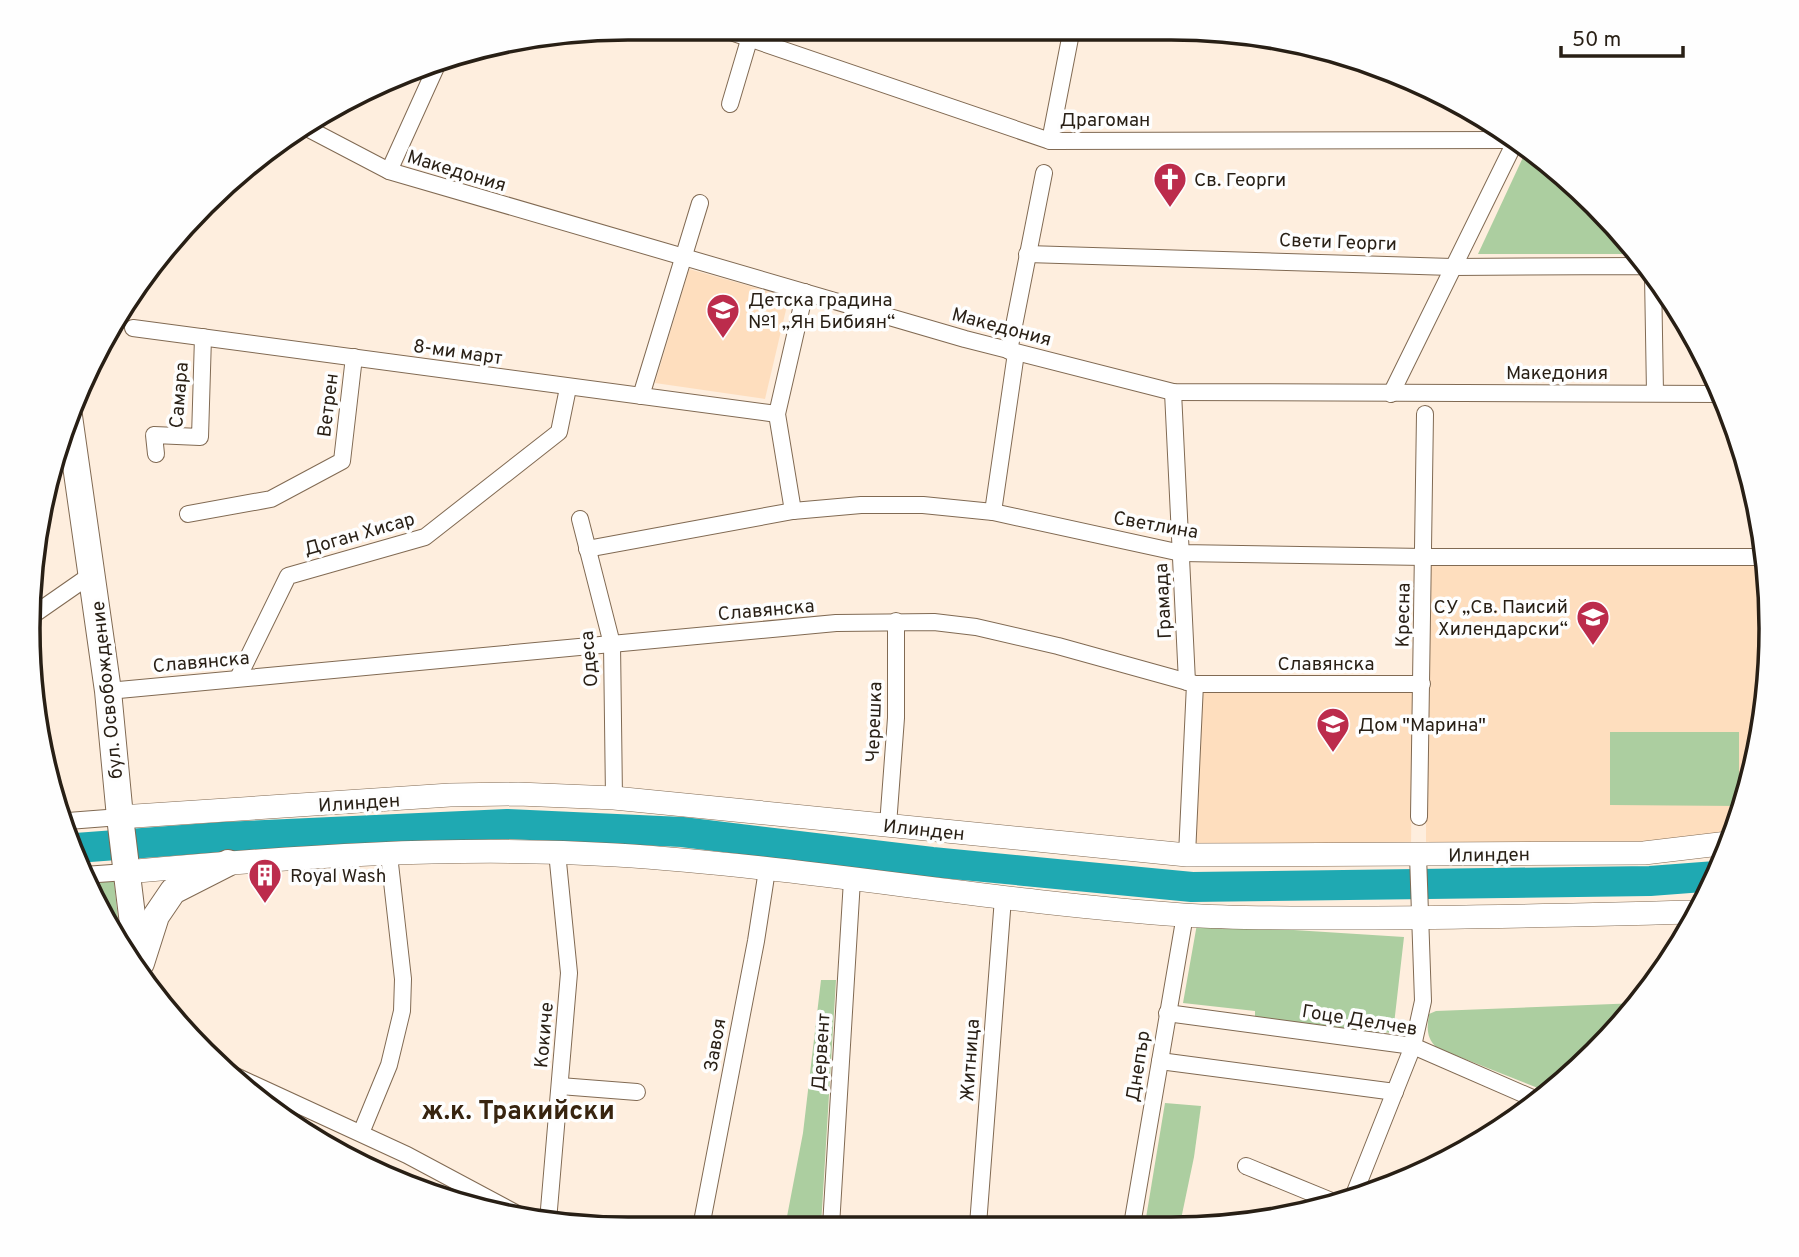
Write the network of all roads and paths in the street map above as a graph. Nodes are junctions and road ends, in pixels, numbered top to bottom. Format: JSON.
{"nodes":[{"id":1,"x":749,"y":40,"type":"edge"},
{"id":2,"x":770,"y":40,"type":"edge"},
{"id":3,"x":1070,"y":40,"type":"edge"},
{"id":4,"x":433,"y":73,"type":"edge"},
{"id":5,"x":730,"y":104,"type":"dead end"},
{"id":6,"x":314,"y":132,"type":"edge"},
{"id":7,"x":1497,"y":139,"type":"edge"},
{"id":8,"x":1050,"y":141,"type":"junction"},
{"id":9,"x":1511,"y":149,"type":"edge"},
{"id":10,"x":389,"y":171,"type":"junction"},
{"id":11,"x":1044,"y":173,"type":"dead end"},
{"id":12,"x":700,"y":203,"type":"dead end"},
{"id":13,"x":1027,"y":254,"type":"junction"},
{"id":14,"x":684,"y":258,"type":"junction"},
{"id":15,"x":1634,"y":266,"type":"edge"},
{"id":16,"x":1452,"y":267,"type":"junction"},
{"id":17,"x":805,"y":292,"type":"junction"},
{"id":18,"x":1653,"y":293,"type":"edge"},
{"id":19,"x":133,"y":328,"type":"dead end"},
{"id":20,"x":203,"y":337,"type":"junction"},
{"id":21,"x":1010,"y":351,"type":"junction"},
{"id":22,"x":354,"y":357,"type":"junction"},
{"id":23,"x":568,"y":388,"type":"junction"},
{"id":24,"x":1173,"y":392,"type":"junction"},
{"id":25,"x":1655,"y":393,"type":"junction"},
{"id":26,"x":1391,"y":394,"type":"junction"},
{"id":27,"x":1710,"y":394,"type":"edge"},
{"id":28,"x":641,"y":396,"type":"junction"},
{"id":29,"x":777,"y":414,"type":"junction"},
{"id":30,"x":1425,"y":414,"type":"dead end"},
{"id":31,"x":72,"y":436,"type":"edge"},
{"id":32,"x":156,"y":454,"type":"dead end"},
{"id":33,"x":793,"y":511,"type":"junction"},
{"id":34,"x":993,"y":512,"type":"junction"},
{"id":35,"x":188,"y":514,"type":"dead end"},
{"id":36,"x":580,"y":519,"type":"dead end"},
{"id":37,"x":587,"y":549,"type":"junction"},
{"id":38,"x":1181,"y":553,"type":"junction"},
{"id":39,"x":1424,"y":557,"type":"junction"},
{"id":40,"x":1754,"y":557,"type":"edge"},
{"id":41,"x":92,"y":574,"type":"junction"},
{"id":42,"x":41,"y":609,"type":"edge"},
{"id":43,"x":896,"y":621,"type":"junction"},
{"id":44,"x":612,"y":644,"type":"junction"},
{"id":45,"x":239,"y":678,"type":"junction"},
{"id":46,"x":1191,"y":683,"type":"junction"},
{"id":47,"x":1422,"y":684,"type":"junction"},
{"id":48,"x":108,"y":691,"type":"junction"},
{"id":49,"x":614,"y":798,"type":"junction"},
{"id":50,"x":1419,"y":817,"type":"dead end"},
{"id":51,"x":72,"y":821,"type":"edge"},
{"id":52,"x":120,"y":821,"type":"junction"},
{"id":53,"x":887,"y":825,"type":"junction"},
{"id":54,"x":1718,"y":845,"type":"edge"},
{"id":55,"x":557,"y":852,"type":"junction"},
{"id":56,"x":388,"y":855,"type":"junction"},
{"id":57,"x":1187,"y":855,"type":"junction"},
{"id":58,"x":228,"y":863,"type":"junction"},
{"id":59,"x":1419,"y":863,"type":"junction"},
{"id":60,"x":125,"y":865,"type":"junction"},
{"id":61,"x":767,"y":870,"type":"junction"},
{"id":62,"x":94,"y":873,"type":"edge"},
{"id":63,"x":852,"y":880,"type":"junction"},
{"id":64,"x":1003,"y":898,"type":"junction"},
{"id":65,"x":1420,"y":910,"type":"junction"},
{"id":66,"x":1686,"y":912,"type":"edge"},
{"id":67,"x":1185,"y":915,"type":"junction"},
{"id":68,"x":137,"y":952,"type":"edge"},
{"id":69,"x":142,"y":959,"type":"edge"},
{"id":70,"x":1167,"y":1013,"type":"junction"},
{"id":71,"x":1413,"y":1046,"type":"junction"},
{"id":72,"x":1160,"y":1061,"type":"junction"},
{"id":73,"x":560,"y":1086,"type":"junction"},
{"id":74,"x":261,"y":1088,"type":"edge"},
{"id":75,"x":637,"y":1092,"type":"dead end"},
{"id":76,"x":1395,"y":1092,"type":"junction"},
{"id":77,"x":1527,"y":1096,"type":"edge"},
{"id":78,"x":361,"y":1133,"type":"junction"},
{"id":79,"x":1246,"y":1166,"type":"dead end"},
{"id":80,"x":1357,"y":1187,"type":"edge"},
{"id":81,"x":1322,"y":1197,"type":"edge"},
{"id":82,"x":495,"y":1201,"type":"edge"},
{"id":83,"x":549,"y":1211,"type":"edge"},
{"id":84,"x":703,"y":1217,"type":"edge"},
{"id":85,"x":836,"y":1217,"type":"edge"},
{"id":86,"x":979,"y":1217,"type":"edge"},
{"id":87,"x":1133,"y":1217,"type":"edge"}],
"edges":[{"from":1,"to":5,"type":"street"},
{"from":2,"to":8,"type":"street","name":"Драгоман"},
{"from":3,"to":8,"type":"street"},
{"from":4,"to":10,"type":"street"},
{"from":6,"to":10,"type":"street","name":"Македония"},
{"from":7,"to":8,"type":"street","name":"Драгоман"},
{"from":9,"to":16,"type":"street"},
{"from":10,"to":14,"type":"street","name":"Македония"},
{"from":11,"to":13,"type":"street"},
{"from":12,"to":14,"type":"street"},
{"from":13,"to":16,"type":"street","name":"Свети Георги"},
{"from":13,"to":21,"type":"street"},
{"from":14,"to":17,"type":"street","name":"Македония"},
{"from":14,"to":28,"type":"street"},
{"from":15,"to":16,"type":"street","name":"Свети Георги"},
{"from":16,"to":26,"type":"street"},
{"from":17,"to":21,"type":"street","name":"Македония"},
{"from":17,"to":29,"type":"street"},
{"from":18,"to":25,"type":"street"},
{"from":19,"to":20,"type":"street","name":"8-ми март"},
{"from":20,"to":22,"type":"street","name":"8-ми март"},
{"from":20,"to":32,"type":"street","name":"Самара"},
{"from":21,"to":24,"type":"street","name":"Македония"},
{"from":21,"to":34,"type":"street"},
{"from":22,"to":23,"type":"street","name":"8-ми март"},
{"from":22,"to":35,"type":"street","name":"Ветрен"},
{"from":23,"to":28,"type":"street","name":"8-ми март"},
{"from":23,"to":45,"type":"street","name":"Доган Хисар"},
{"from":24,"to":26,"type":"street","name":"Македония"},
{"from":24,"to":38,"type":"street","name":"Грамада"},
{"from":25,"to":26,"type":"street","name":"Македония"},
{"from":25,"to":27,"type":"street","name":"Македония"},
{"from":28,"to":29,"type":"street","name":"8-ми март"},
{"from":29,"to":33,"type":"street"},
{"from":30,"to":39,"type":"street","name":"Кресна"},
{"from":31,"to":41,"type":"main road","name":"бул. Освобождение"},
{"from":33,"to":34,"type":"street","name":"Светлина"},
{"from":33,"to":37,"type":"street","name":"Светлина"},
{"from":34,"to":38,"type":"street","name":"Светлина"},
{"from":36,"to":37,"type":"street","name":"Одеса"},
{"from":37,"to":44,"type":"street","name":"Одеса"},
{"from":38,"to":39,"type":"street","name":"Светлина"},
{"from":38,"to":46,"type":"street","name":"Грамада"},
{"from":39,"to":40,"type":"street","name":"Светлина"},
{"from":39,"to":47,"type":"street","name":"Кресна"},
{"from":41,"to":42,"type":"street"},
{"from":41,"to":48,"type":"main road","name":"бул. Освобождение"},
{"from":43,"to":44,"type":"street","name":"Славянска"},
{"from":43,"to":46,"type":"street","name":"Славянска"},
{"from":43,"to":53,"type":"street","name":"Черешка"},
{"from":44,"to":45,"type":"street","name":"Славянска"},
{"from":44,"to":49,"type":"street","name":"Одеса"},
{"from":45,"to":48,"type":"street","name":"Славянска"},
{"from":46,"to":47,"type":"street","name":"Славянска"},
{"from":46,"to":57,"type":"street","name":"Грамада"},
{"from":47,"to":50,"type":"street","name":"Кресна"},
{"from":48,"to":52,"type":"main road","name":"бул. Освобождение"},
{"from":49,"to":52,"type":"main road","name":"Илинден"},
{"from":49,"to":53,"type":"main road","name":"Илинден"},
{"from":51,"to":52,"type":"street"},
{"from":52,"to":60,"type":"main road","name":"бул. Освобождение"},
{"from":53,"to":57,"type":"main road","name":"Илинден"},
{"from":54,"to":59,"type":"main road","name":"Илинден"},
{"from":55,"to":56,"type":"main road"},
{"from":55,"to":61,"type":"main road"},
{"from":55,"to":73,"type":"street","name":"Кокиче"},
{"from":56,"to":58,"type":"main road"},
{"from":56,"to":78,"type":"street"},
{"from":57,"to":59,"type":"main road","name":"Илинден"},
{"from":58,"to":60,"type":"main road"},
{"from":58,"to":69,"type":"main road"},
{"from":59,"to":65,"type":"street"},
{"from":60,"to":62,"type":"street"},
{"from":60,"to":68,"type":"main road","name":"бул. Освобождение"},
{"from":61,"to":63,"type":"main road"},
{"from":61,"to":84,"type":"street","name":"Завоя"},
{"from":63,"to":64,"type":"main road"},
{"from":63,"to":85,"type":"street","name":"Дервент"},
{"from":64,"to":67,"type":"main road"},
{"from":64,"to":86,"type":"street","name":"Житница"},
{"from":65,"to":66,"type":"main road"},
{"from":65,"to":67,"type":"main road"},
{"from":65,"to":71,"type":"street"},
{"from":67,"to":70,"type":"street","name":"Днепър"},
{"from":70,"to":71,"type":"street","name":"Гоце Делчев"},
{"from":70,"to":72,"type":"street","name":"Днепър"},
{"from":71,"to":76,"type":"street"},
{"from":71,"to":77,"type":"street","name":"Гоце Делчев"},
{"from":72,"to":76,"type":"street"},
{"from":72,"to":87,"type":"street","name":"Днепър"},
{"from":73,"to":75,"type":"street"},
{"from":73,"to":83,"type":"street","name":"Кокиче"},
{"from":74,"to":78,"type":"street"},
{"from":76,"to":80,"type":"street"},
{"from":78,"to":82,"type":"street"},
{"from":79,"to":81,"type":"street"}]}
